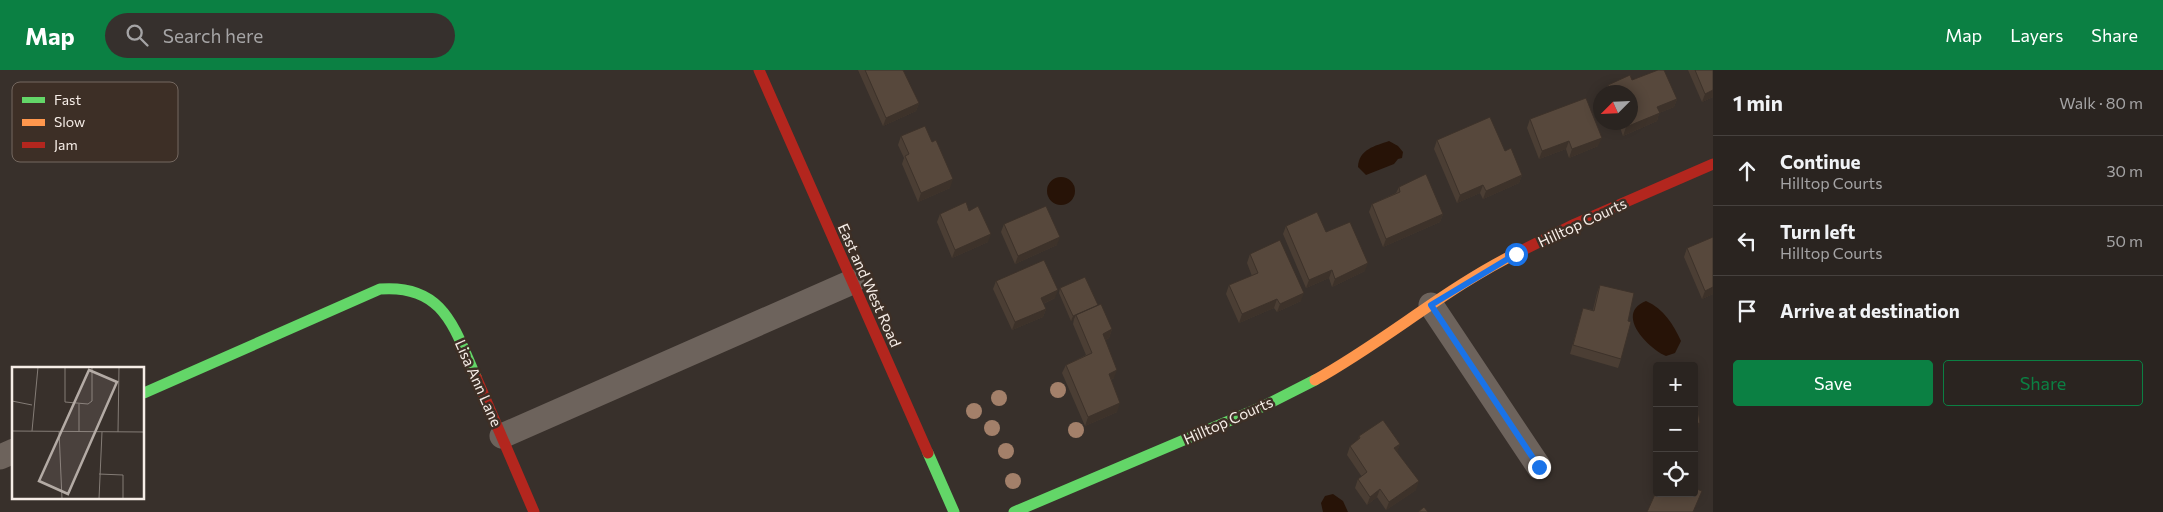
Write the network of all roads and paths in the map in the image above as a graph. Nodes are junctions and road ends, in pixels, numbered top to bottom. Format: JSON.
{"nodes":[{"id":1,"x":759,"y":70,"type":"edge"},
{"id":2,"x":1713,"y":164,"type":"edge"},
{"id":3,"x":852,"y":282,"type":"junction"},
{"id":4,"x":1431,"y":305,"type":"junction"},
{"id":5,"x":145,"y":393,"type":"edge"},
{"id":6,"x":502,"y":436,"type":"junction"},
{"id":7,"x":12,"y":452,"type":"edge"},
{"id":8,"x":0,"y":457,"type":"edge"},
{"id":9,"x":1539,"y":467,"type":"dead end"},
{"id":10,"x":534,"y":512,"type":"edge"},
{"id":11,"x":954,"y":512,"type":"edge"},
{"id":12,"x":1014,"y":512,"type":"edge"}],
"edges":[{"from":1,"to":3,"type":"street","name":"East and West Road"},
{"from":2,"to":4,"type":"street","name":"Hilltop Courts"},
{"from":3,"to":6,"type":"street","name":"Lisa Ann Lane"},
{"from":3,"to":11,"type":"street","name":"East and West Road"},
{"from":4,"to":9,"type":"street"},
{"from":4,"to":12,"type":"street","name":"Hilltop Courts"},
{"from":5,"to":6,"type":"street","name":"Lisa Ann Lane"},
{"from":6,"to":10,"type":"street"},
{"from":7,"to":8,"type":"street"}]}
